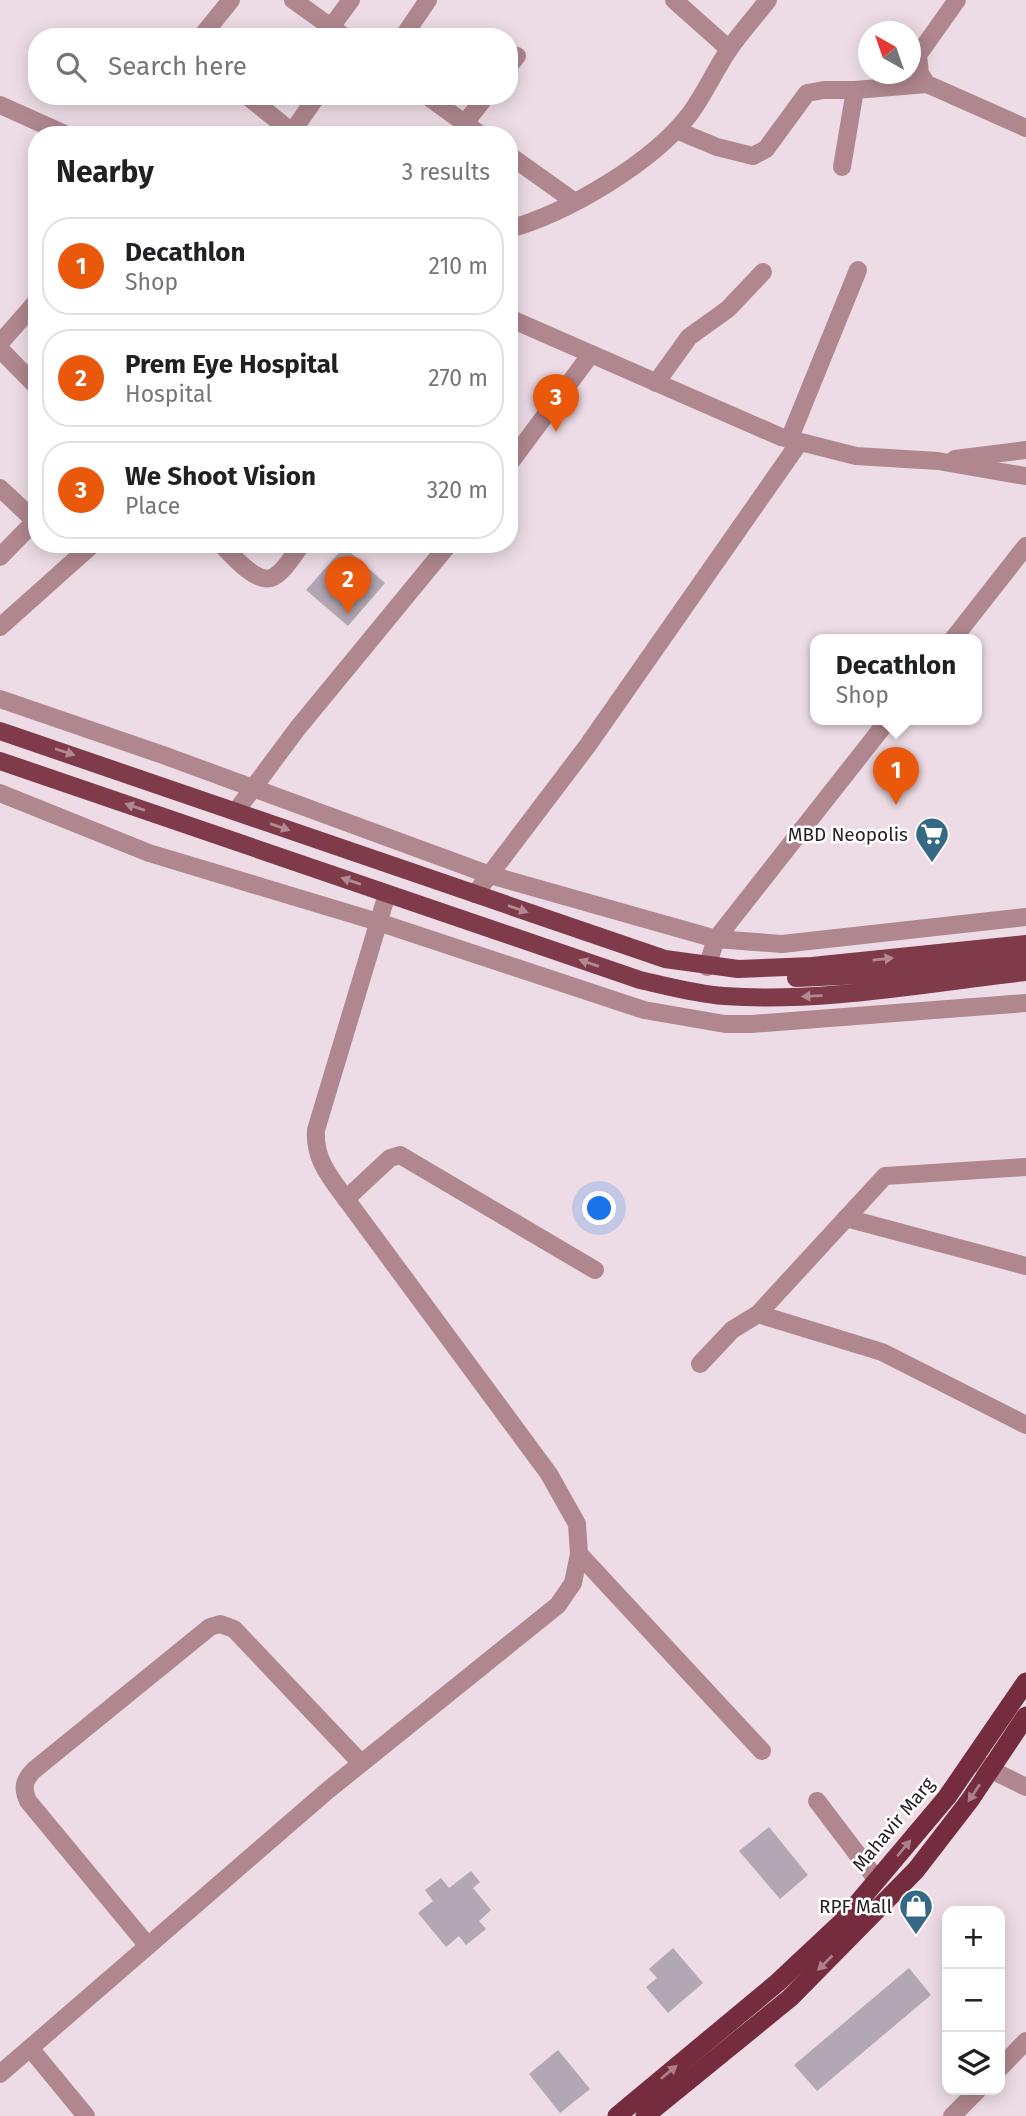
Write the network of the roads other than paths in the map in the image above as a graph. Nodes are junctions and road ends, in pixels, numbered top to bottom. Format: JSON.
{"nodes":[{"id":1,"x":230,"y":0,"type":"edge"},
{"id":2,"x":293,"y":0,"type":"edge"},
{"id":3,"x":351,"y":0,"type":"edge"},
{"id":4,"x":428,"y":0,"type":"edge"},
{"id":5,"x":674,"y":0,"type":"edge"},
{"id":6,"x":768,"y":0,"type":"edge"},
{"id":7,"x":957,"y":0,"type":"edge"},
{"id":8,"x":208,"y":28,"type":"edge"},
{"id":9,"x":332,"y":28,"type":"edge"},
{"id":10,"x":340,"y":28,"type":"edge"},
{"id":11,"x":408,"y":28,"type":"edge"},
{"id":12,"x":729,"y":49,"type":"junction"},
{"id":13,"x":927,"y":84,"type":"junction"},
{"id":14,"x":855,"y":90,"type":"junction"},
{"id":15,"x":0,"y":104,"type":"edge"},
{"id":16,"x":258,"y":105,"type":"edge"},
{"id":17,"x":311,"y":105,"type":"edge"},
{"id":18,"x":440,"y":105,"type":"edge"},
{"id":19,"x":479,"y":105,"type":"edge"},
{"id":20,"x":465,"y":123,"type":"junction"},
{"id":21,"x":48,"y":126,"type":"edge"},
{"id":22,"x":283,"y":126,"type":"edge"},
{"id":23,"x":296,"y":126,"type":"edge"},
{"id":24,"x":469,"y":126,"type":"edge"},
{"id":25,"x":1026,"y":128,"type":"edge"},
{"id":26,"x":676,"y":130,"type":"junction"},
{"id":27,"x":518,"y":161,"type":"edge"},
{"id":28,"x":842,"y":167,"type":"dead end"},
{"id":29,"x":575,"y":202,"type":"junction"},
{"id":30,"x":518,"y":226,"type":"edge"},
{"id":31,"x":858,"y":270,"type":"dead end"},
{"id":32,"x":763,"y":272,"type":"dead end"},
{"id":33,"x":28,"y":312,"type":"edge"},
{"id":34,"x":518,"y":322,"type":"edge"},
{"id":35,"x":0,"y":344,"type":"edge"},
{"id":36,"x":0,"y":349,"type":"edge"},
{"id":37,"x":591,"y":354,"type":"junction"},
{"id":38,"x":28,"y":378,"type":"edge"},
{"id":39,"x":656,"y":383,"type":"junction"},
{"id":40,"x":794,"y":442,"type":"junction"},
{"id":41,"x":1026,"y":451,"type":"edge"},
{"id":42,"x":518,"y":452,"type":"edge"},
{"id":43,"x":938,"y":461,"type":"junction"},
{"id":44,"x":1026,"y":477,"type":"edge"},
{"id":45,"x":0,"y":488,"type":"edge"},
{"id":46,"x":28,"y":513,"type":"edge"},
{"id":47,"x":28,"y":528,"type":"edge"},
{"id":48,"x":1026,"y":546,"type":"edge"},
{"id":49,"x":83,"y":553,"type":"edge"},
{"id":50,"x":230,"y":553,"type":"edge"},
{"id":51,"x":295,"y":553,"type":"edge"},
{"id":52,"x":442,"y":553,"type":"edge"},
{"id":53,"x":0,"y":557,"type":"edge"},
{"id":54,"x":0,"y":627,"type":"edge"},
{"id":55,"x":957,"y":634,"type":"edge"},
{"id":56,"x":0,"y":699,"type":"edge"},
{"id":57,"x":885,"y":725,"type":"edge"},
{"id":58,"x":0,"y":731,"type":"edge"},
{"id":59,"x":0,"y":761,"type":"edge"},
{"id":60,"x":253,"y":788,"type":"junction"},
{"id":61,"x":0,"y":793,"type":"edge"},
{"id":62,"x":236,"y":811,"type":"junction"},
{"id":63,"x":490,"y":875,"type":"junction"},
{"id":64,"x":387,"y":894,"type":"junction"},
{"id":65,"x":475,"y":894,"type":"junction"},
{"id":66,"x":1026,"y":917,"type":"edge"},
{"id":67,"x":378,"y":922,"type":"junction"},
{"id":68,"x":716,"y":939,"type":"junction"},
{"id":69,"x":1026,"y":944,"type":"edge"},
{"id":70,"x":1026,"y":957,"type":"edge"},
{"id":71,"x":707,"y":967,"type":"junction"},
{"id":72,"x":738,"y":970,"type":"junction"},
{"id":73,"x":1026,"y":972,"type":"edge"},
{"id":74,"x":1026,"y":1003,"type":"edge"},
{"id":75,"x":1026,"y":1167,"type":"edge"},
{"id":76,"x":346,"y":1199,"type":"junction"},
{"id":77,"x":846,"y":1218,"type":"junction"},
{"id":78,"x":1026,"y":1266,"type":"edge"},
{"id":79,"x":595,"y":1269,"type":"dead end"},
{"id":80,"x":758,"y":1314,"type":"junction"},
{"id":81,"x":699,"y":1364,"type":"dead end"},
{"id":82,"x":1026,"y":1425,"type":"edge"},
{"id":83,"x":579,"y":1554,"type":"junction"},
{"id":84,"x":1026,"y":1682,"type":"edge"},
{"id":85,"x":1026,"y":1716,"type":"edge"},
{"id":86,"x":762,"y":1751,"type":"dead end"},
{"id":87,"x":971,"y":1760,"type":"junction"},
{"id":88,"x":362,"y":1763,"type":"junction"},
{"id":89,"x":990,"y":1769,"type":"junction"},
{"id":90,"x":1026,"y":1787,"type":"edge"},
{"id":91,"x":817,"y":1801,"type":"dead end"},
{"id":92,"x":877,"y":1880,"type":"junction"},
{"id":93,"x":148,"y":1946,"type":"junction"},
{"id":94,"x":1026,"y":2041,"type":"edge"},
{"id":95,"x":30,"y":2048,"type":"junction"},
{"id":96,"x":1005,"y":2063,"type":"edge"},
{"id":97,"x":0,"y":2074,"type":"edge"},
{"id":98,"x":975,"y":2095,"type":"edge"},
{"id":99,"x":962,"y":2113,"type":"edge"},
{"id":100,"x":86,"y":2116,"type":"edge"},
{"id":101,"x":617,"y":2116,"type":"edge"},
{"id":102,"x":645,"y":2116,"type":"edge"}],
"edges":[{"from":1,"to":8,"type":"street"},
{"from":2,"to":9,"type":"street"},
{"from":3,"to":10,"type":"street"},
{"from":4,"to":11,"type":"street"},
{"from":5,"to":12,"type":"street"},
{"from":6,"to":12,"type":"street"},
{"from":7,"to":13,"type":"street"},
{"from":12,"to":26,"type":"street"},
{"from":13,"to":14,"type":"street"},
{"from":13,"to":25,"type":"street"},
{"from":14,"to":26,"type":"street"},
{"from":14,"to":28,"type":"street"},
{"from":15,"to":21,"type":"street"},
{"from":16,"to":22,"type":"street"},
{"from":17,"to":23,"type":"street"},
{"from":18,"to":20,"type":"street"},
{"from":19,"to":20,"type":"street"},
{"from":20,"to":24,"type":"street"},
{"from":26,"to":29,"type":"street"},
{"from":27,"to":29,"type":"street"},
{"from":29,"to":30,"type":"street"},
{"from":31,"to":40,"type":"street"},
{"from":32,"to":39,"type":"street"},
{"from":33,"to":35,"type":"street"},
{"from":34,"to":37,"type":"street"},
{"from":36,"to":38,"type":"street"},
{"from":37,"to":39,"type":"street"},
{"from":37,"to":42,"type":"street"},
{"from":39,"to":40,"type":"street"},
{"from":40,"to":43,"type":"street"},
{"from":40,"to":63,"type":"street"},
{"from":41,"to":43,"type":"street"},
{"from":41,"to":44,"type":"street"},
{"from":43,"to":44,"type":"street"},
{"from":45,"to":46,"type":"street"},
{"from":47,"to":53,"type":"street"},
{"from":48,"to":55,"type":"street"},
{"from":49,"to":54,"type":"street"},
{"from":50,"to":51,"type":"street"},
{"from":52,"to":60,"type":"street"},
{"from":56,"to":60,"type":"street"},
{"from":57,"to":68,"type":"street"},
{"from":58,"to":62,"type":"main road","one_way":true},
{"from":64,"to":59,"type":"main road","one_way":true},
{"from":60,"to":62,"type":"street"},
{"from":60,"to":63,"type":"street"},
{"from":61,"to":67,"type":"street"},
{"from":62,"to":65,"type":"main road","one_way":true},
{"from":63,"to":65,"type":"street"},
{"from":63,"to":68,"type":"street"},
{"from":64,"to":67,"type":"street"},
{"from":73,"to":64,"type":"main road","one_way":true},
{"from":65,"to":71,"type":"main road","one_way":true},
{"from":66,"to":68,"type":"street"},
{"from":67,"to":74,"type":"street"},
{"from":67,"to":76,"type":"street"},
{"from":68,"to":71,"type":"street"},
{"from":72,"to":69,"type":"main road","one_way":true},
{"from":70,"to":72,"type":"main road"},
{"from":71,"to":72,"type":"main road"},
{"from":75,"to":77,"type":"street"},
{"from":76,"to":79,"type":"street"},
{"from":76,"to":83,"type":"street"},
{"from":77,"to":78,"type":"street"},
{"from":77,"to":80,"type":"street"},
{"from":80,"to":81,"type":"street"},
{"from":80,"to":82,"type":"street"},
{"from":83,"to":86,"type":"street"},
{"from":83,"to":88,"type":"street"},
{"from":84,"to":87,"type":"highway","name":"Mahavir Marg"},
{"from":85,"to":89,"type":"highway"},
{"from":87,"to":89,"type":"street"},
{"from":92,"to":87,"type":"highway","name":"Mahavir Marg","one_way":true},
{"from":88,"to":93,"type":"street"},
{"from":88,"to":93,"type":"street"},
{"from":89,"to":90,"type":"street"},
{"from":89,"to":102,"type":"highway","one_way":true},
{"from":91,"to":92,"type":"street"},
{"from":101,"to":92,"type":"highway","name":"Mahavir Marg","one_way":true},
{"from":93,"to":95,"type":"street"},
{"from":94,"to":96,"type":"street"},
{"from":95,"to":97,"type":"street"},
{"from":95,"to":100,"type":"street"},
{"from":98,"to":99,"type":"street"}]}
